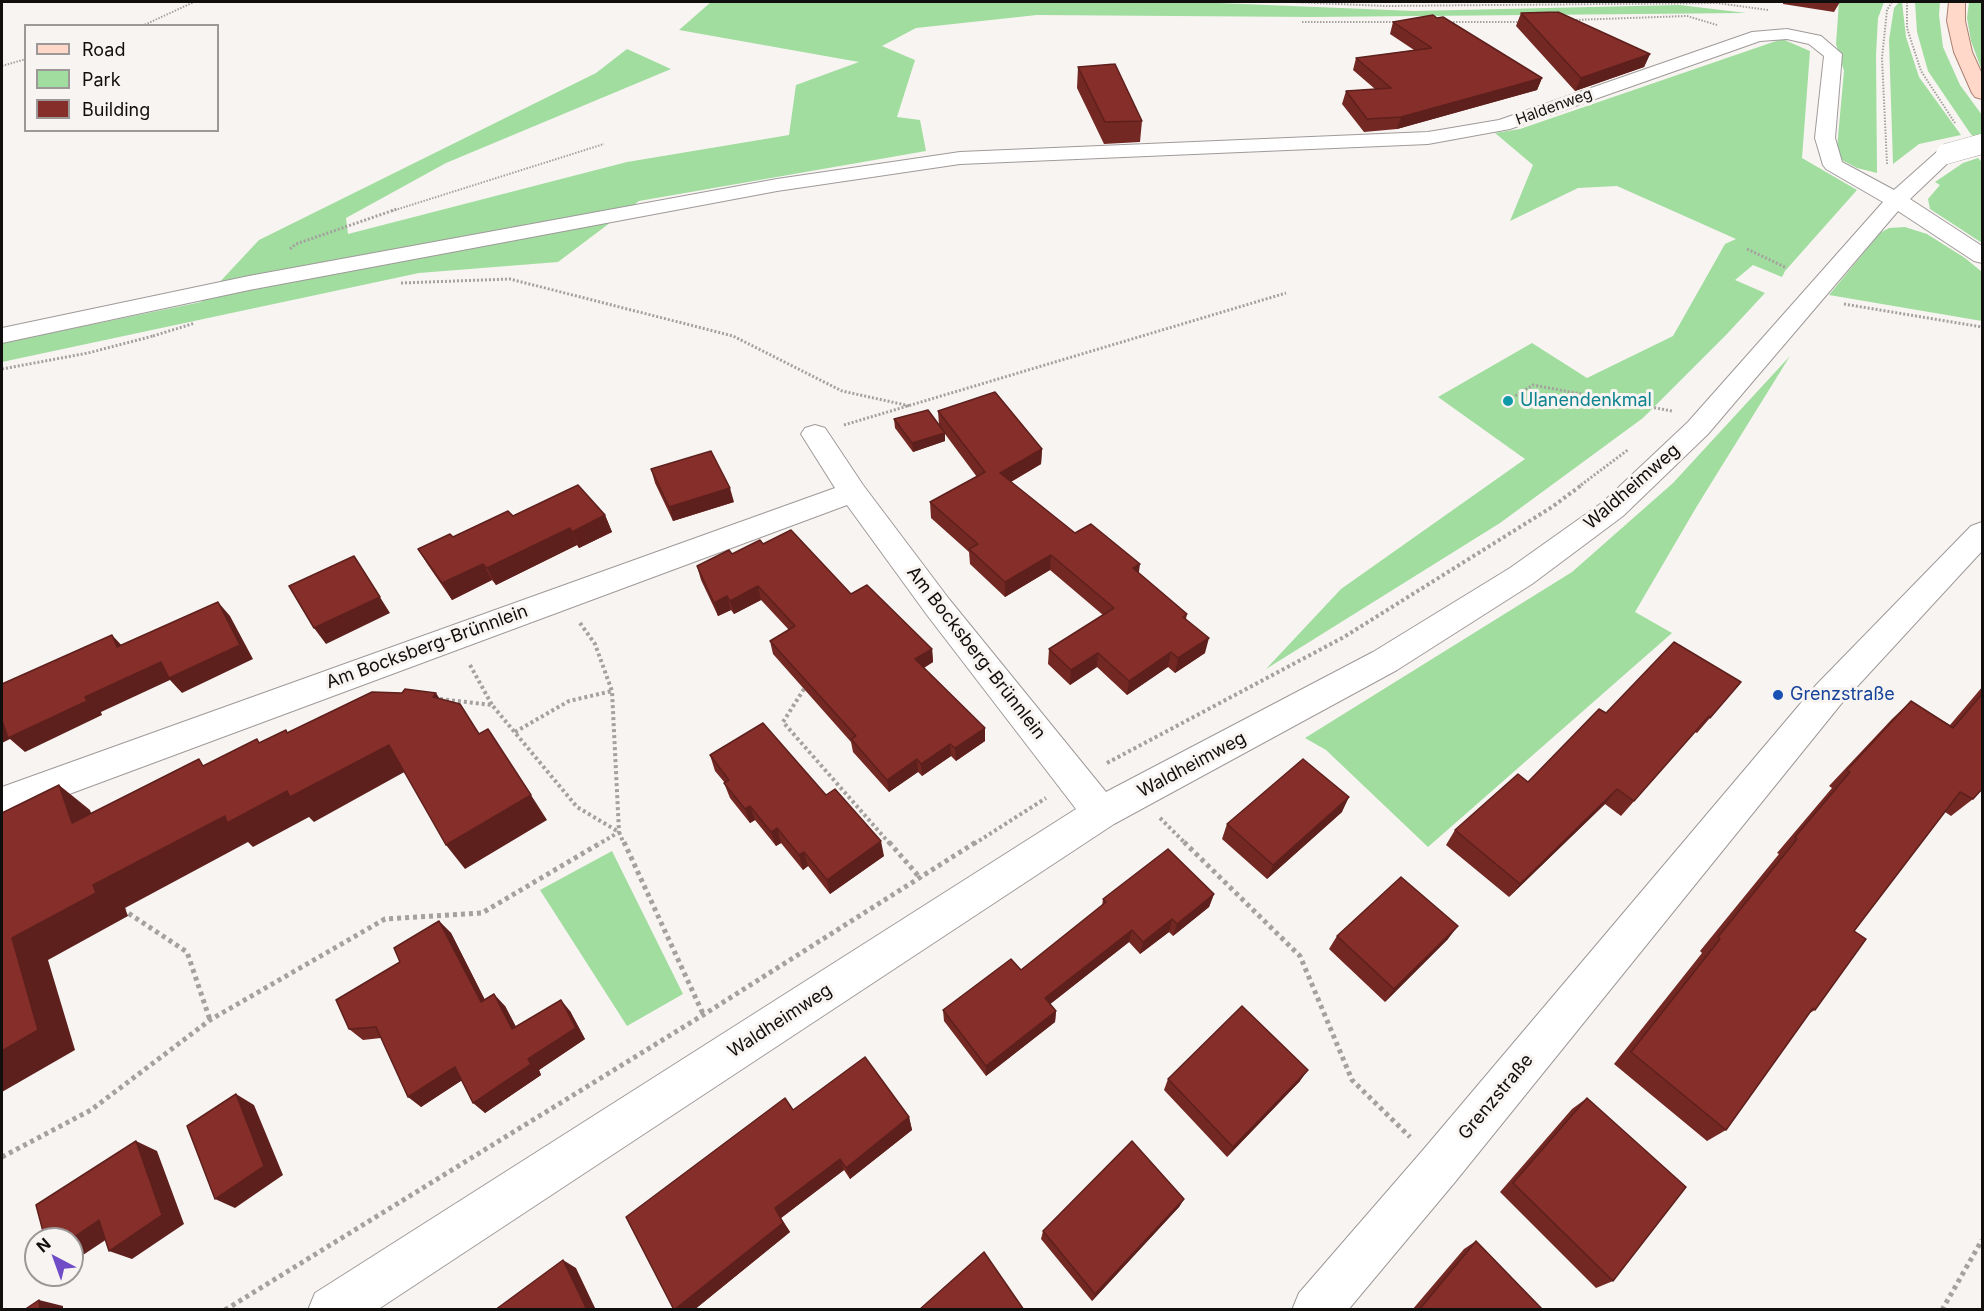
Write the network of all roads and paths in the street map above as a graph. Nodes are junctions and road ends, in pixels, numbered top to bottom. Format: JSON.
{"nodes":[{"id":1,"x":194,"y":2,"type":"edge"},
{"id":2,"x":1293,"y":2,"type":"edge"},
{"id":3,"x":1892,"y":2,"type":"edge"},
{"id":4,"x":1906,"y":2,"type":"edge"},
{"id":5,"x":1957,"y":2,"type":"edge"},
{"id":6,"x":1572,"y":20,"type":"edge"},
{"id":7,"x":1302,"y":22,"type":"dead end"},
{"id":8,"x":1396,"y":22,"type":"edge"},
{"id":9,"x":1443,"y":22,"type":"edge"},
{"id":10,"x":1526,"y":22,"type":"edge"},
{"id":11,"x":146,"y":24,"type":"edge"},
{"id":12,"x":1758,"y":36,"type":"junction"},
{"id":13,"x":1815,"y":40,"type":"junction"},
{"id":14,"x":24,"y":60,"type":"edge"},
{"id":15,"x":2,"y":66,"type":"edge"},
{"id":16,"x":1983,"y":93,"type":"edge"},
{"id":17,"x":1960,"y":130,"type":"dead end"},
{"id":18,"x":604,"y":144,"type":"dead end"},
{"id":19,"x":1983,"y":144,"type":"edge"},
{"id":20,"x":1896,"y":200,"type":"junction"},
{"id":21,"x":1748,"y":249,"type":"dead end"},
{"id":22,"x":1983,"y":256,"type":"edge"},
{"id":23,"x":1787,"y":268,"type":"dead end"},
{"id":24,"x":249,"y":283,"type":"junction"},
{"id":25,"x":396,"y":283,"type":"dead end"},
{"id":26,"x":1287,"y":293,"type":"dead end"},
{"id":27,"x":1811,"y":298,"type":"junction"},
{"id":28,"x":198,"y":322,"type":"dead end"},
{"id":29,"x":1983,"y":327,"type":"edge"},
{"id":30,"x":2,"y":335,"type":"edge"},
{"id":31,"x":153,"y":336,"type":"dead end"},
{"id":32,"x":1505,"y":402,"type":"dead end"},
{"id":33,"x":1680,"y":403,"type":"dead end"},
{"id":34,"x":910,"y":406,"type":"junction"},
{"id":35,"x":1672,"y":411,"type":"junction"},
{"id":36,"x":1664,"y":419,"type":"dead end"},
{"id":37,"x":815,"y":434,"type":"joint"},
{"id":38,"x":1638,"y":442,"type":"dead end"},
{"id":39,"x":853,"y":492,"type":"junction"},
{"id":40,"x":1983,"y":533,"type":"edge"},
{"id":41,"x":562,"y":597,"type":"junction"},
{"id":42,"x":455,"y":638,"type":"junction"},
{"id":43,"x":804,"y":689,"type":"edge"},
{"id":44,"x":612,"y":692,"type":"junction"},
{"id":45,"x":436,"y":699,"type":"edge"},
{"id":46,"x":492,"y":705,"type":"junction"},
{"id":47,"x":515,"y":732,"type":"junction"},
{"id":48,"x":1074,"y":780,"type":"junction"},
{"id":49,"x":2,"y":803,"type":"edge"},
{"id":50,"x":1119,"y":804,"type":"junction"},
{"id":51,"x":619,"y":832,"type":"junction"},
{"id":52,"x":920,"y":878,"type":"junction"},
{"id":53,"x":115,"y":905,"type":"dead end"},
{"id":54,"x":947,"y":912,"type":"junction"},
{"id":55,"x":703,"y":1015,"type":"junction"},
{"id":56,"x":210,"y":1020,"type":"junction"},
{"id":57,"x":726,"y":1056,"type":"junction"},
{"id":58,"x":2,"y":1157,"type":"edge"},
{"id":59,"x":1439,"y":1166,"type":"junction"},
{"id":60,"x":1983,"y":1240,"type":"edge"},
{"id":61,"x":225,"y":1310,"type":"edge"},
{"id":62,"x":332,"y":1310,"type":"edge"},
{"id":63,"x":1316,"y":1310,"type":"edge"},
{"id":64,"x":1942,"y":1310,"type":"edge"}],
"edges":[{"from":1,"to":11,"type":"path"},
{"from":2,"to":13,"type":"path"},
{"from":3,"to":20,"type":"path"},
{"from":4,"to":17,"type":"path"},
{"from":5,"to":16,"type":"main road"},
{"from":6,"to":12,"type":"path"},
{"from":7,"to":8,"type":"path"},
{"from":9,"to":10,"type":"path"},
{"from":12,"to":13,"type":"street","name":"Haldenweg"},
{"from":12,"to":24,"type":"street","name":"Haldenweg"},
{"from":13,"to":20,"type":"street"},
{"from":14,"to":15,"type":"path"},
{"from":18,"to":24,"type":"path"},
{"from":19,"to":20,"type":"street","name":"Waldheimweg","bridge":true},
{"from":20,"to":22,"type":"street"},
{"from":20,"to":27,"type":"street","name":"Waldheimweg"},
{"from":21,"to":23,"type":"path"},
{"from":24,"to":30,"type":"street","name":"Haldenweg"},
{"from":25,"to":34,"type":"path"},
{"from":26,"to":34,"type":"path"},
{"from":27,"to":29,"type":"path"},
{"from":27,"to":50,"type":"street","name":"Waldheimweg"},
{"from":28,"to":31,"type":"path"},
{"from":32,"to":35,"type":"path"},
{"from":33,"to":35,"type":"path"},
{"from":34,"to":37,"type":"path"},
{"from":35,"to":36,"type":"path"},
{"from":37,"to":39,"type":"street","name":"Am Bocksberg-Brünnlein"},
{"from":38,"to":48,"type":"path"},
{"from":39,"to":41,"type":"street","name":"Am Bocksberg-Brünnlein"},
{"from":39,"to":48,"type":"street","name":"Am Bocksberg-Brünnlein"},
{"from":40,"to":59,"type":"street","name":"Grenzstraße"},
{"from":41,"to":42,"type":"street","name":"Am Bocksberg-Brünnlein"},
{"from":41,"to":44,"type":"path"},
{"from":42,"to":46,"type":"path"},
{"from":42,"to":49,"type":"street","name":"Am Bocksberg-Brünnlein"},
{"from":43,"to":52,"type":"path"},
{"from":44,"to":47,"type":"path"},
{"from":44,"to":51,"type":"path"},
{"from":45,"to":46,"type":"path"},
{"from":46,"to":47,"type":"path"},
{"from":47,"to":51,"type":"path"},
{"from":48,"to":50,"type":"street","name":"Am Bocksberg-Brünnlein"},
{"from":48,"to":52,"type":"path"},
{"from":50,"to":54,"type":"street","name":"Waldheimweg"},
{"from":50,"to":59,"type":"path"},
{"from":51,"to":55,"type":"path"},
{"from":51,"to":56,"type":"path"},
{"from":52,"to":54,"type":"path"},
{"from":52,"to":55,"type":"path"},
{"from":53,"to":56,"type":"path"},
{"from":54,"to":57,"type":"street","name":"Waldheimweg"},
{"from":55,"to":57,"type":"path"},
{"from":55,"to":61,"type":"path"},
{"from":56,"to":58,"type":"path"},
{"from":57,"to":62,"type":"street","name":"Waldheimweg"},
{"from":59,"to":63,"type":"street","name":"Grenzstraße"},
{"from":60,"to":64,"type":"path"}]}
